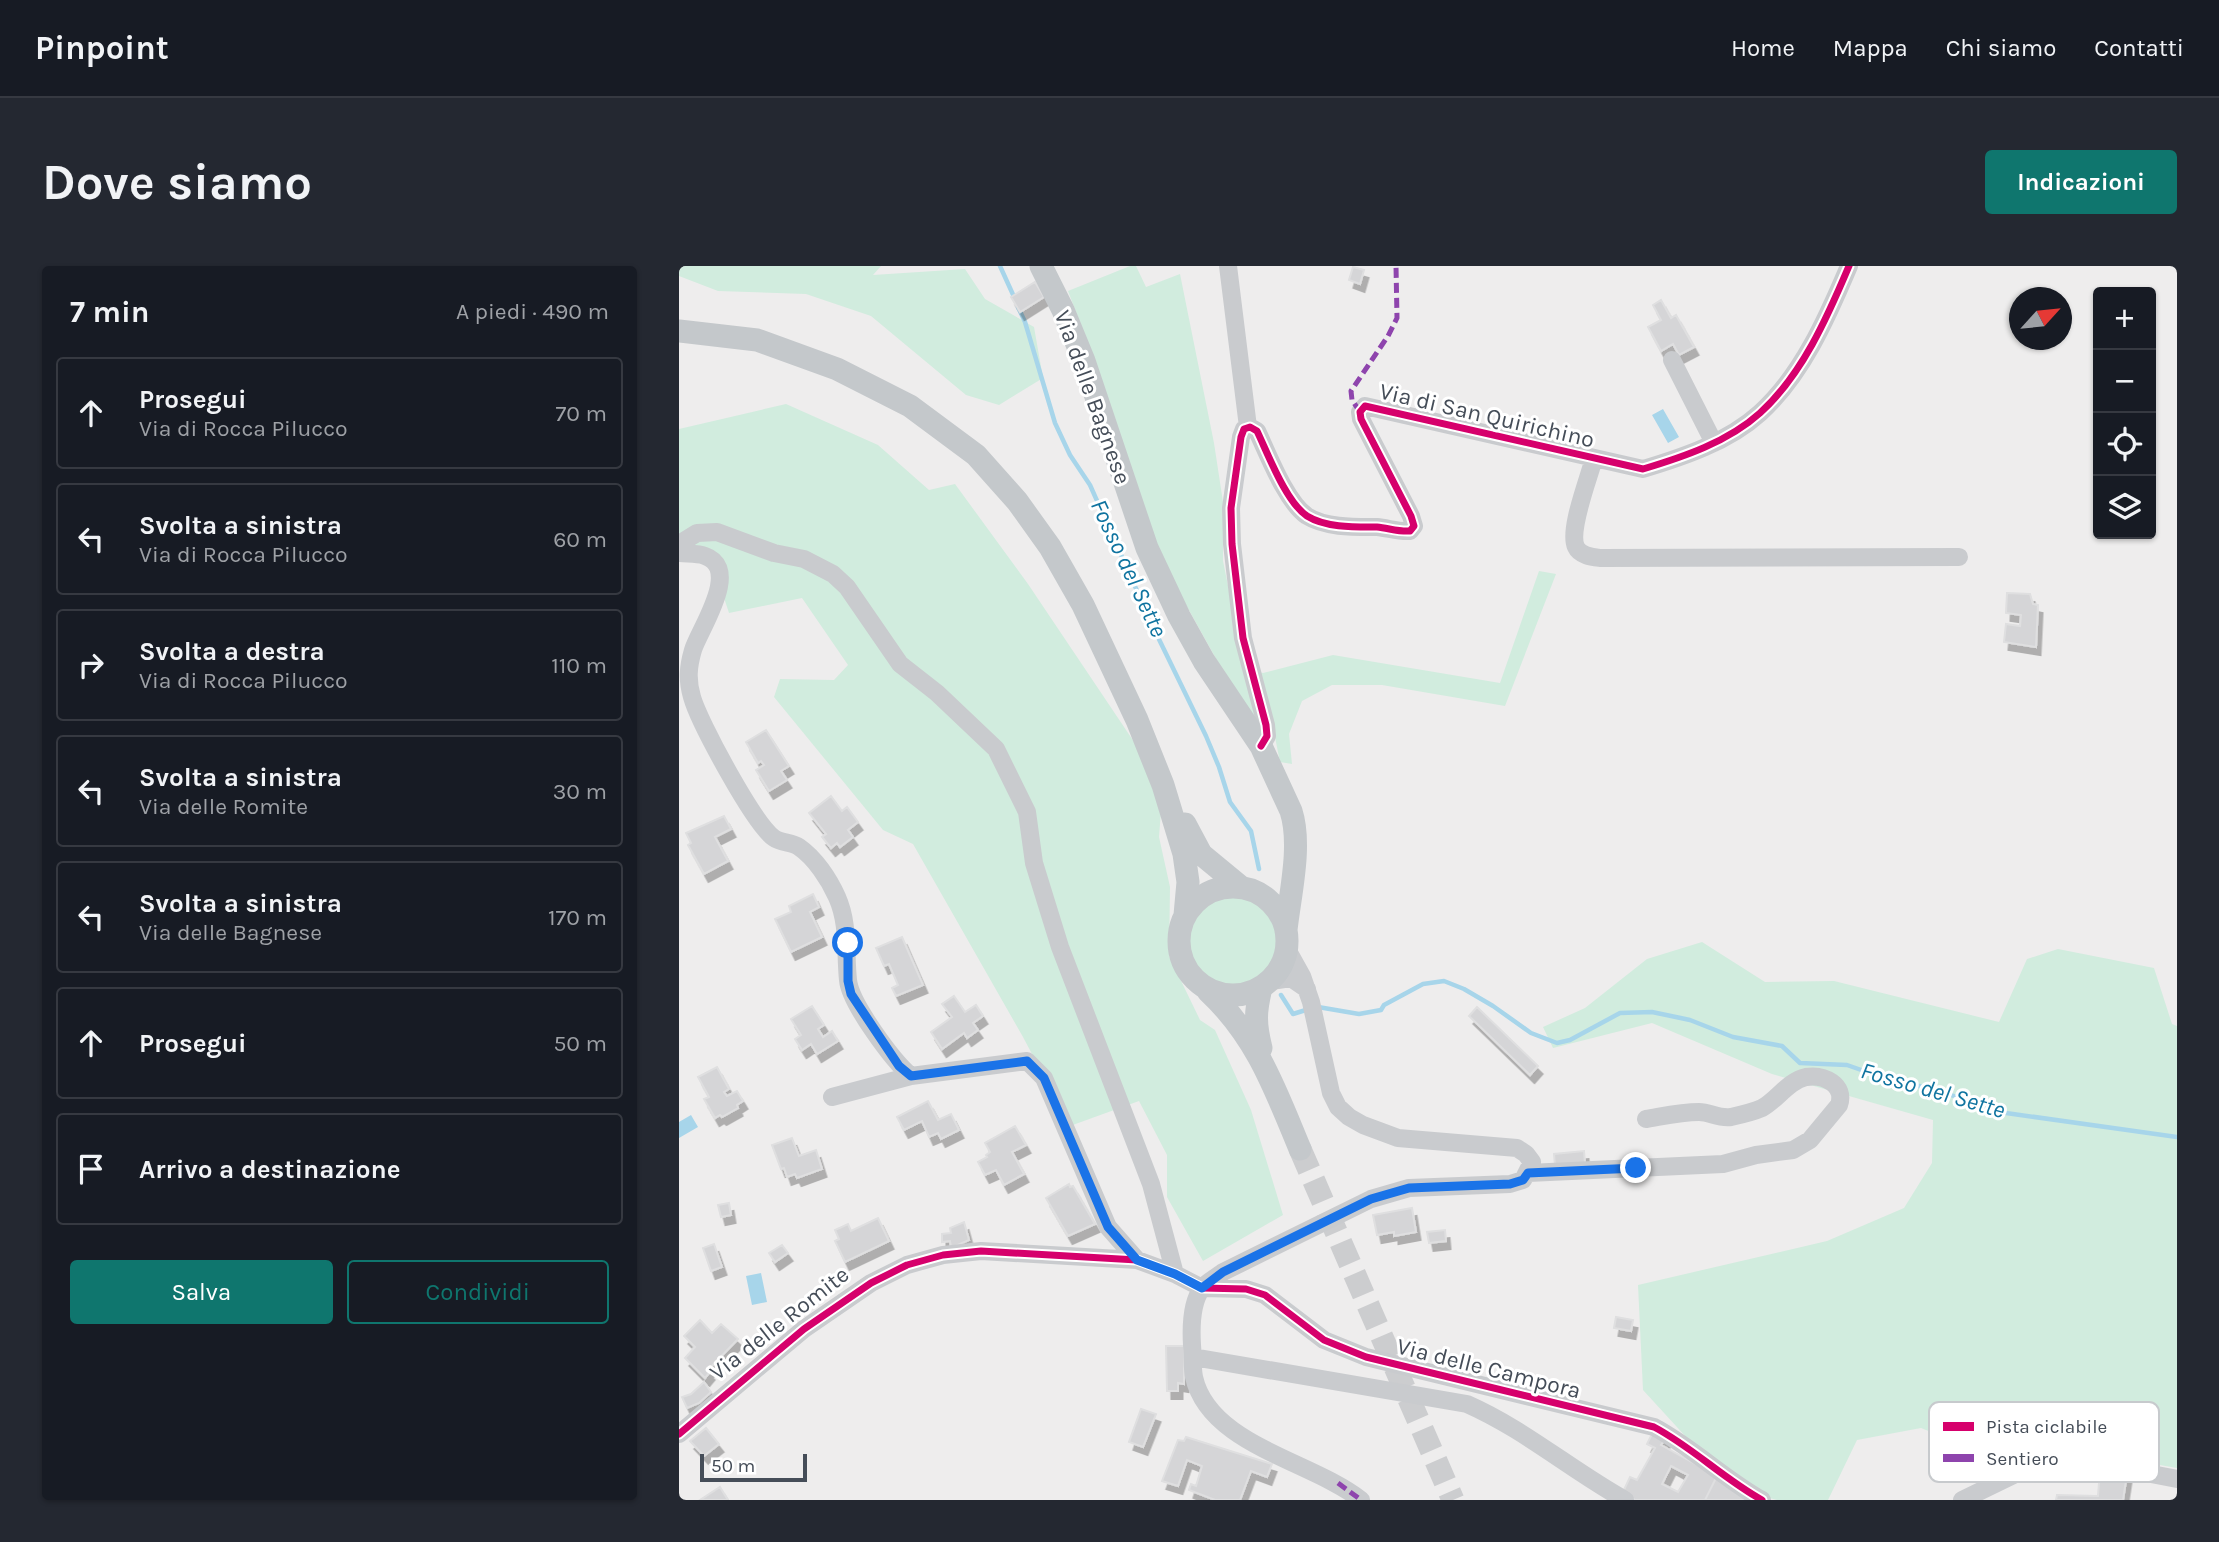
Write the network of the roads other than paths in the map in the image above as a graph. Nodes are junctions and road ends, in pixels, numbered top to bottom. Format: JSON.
{"nodes":[{"id":1,"x":1041,"y":266,"type":"edge"},
{"id":2,"x":1228,"y":266,"type":"edge"},
{"id":3,"x":1849,"y":266,"type":"edge"},
{"id":4,"x":679,"y":331,"type":"edge"},
{"id":5,"x":1672,"y":360,"type":"dead end"},
{"id":6,"x":1248,"y":427,"type":"junction"},
{"id":7,"x":1714,"y":443,"type":"junction"},
{"id":8,"x":1594,"y":458,"type":"junction"},
{"id":9,"x":679,"y":544,"type":"edge"},
{"id":10,"x":679,"y":553,"type":"edge"},
{"id":11,"x":1959,"y":557,"type":"dead end"},
{"id":12,"x":683,"y":673,"type":"edge"},
{"id":13,"x":1261,"y":746,"type":"junction"},
{"id":14,"x":1163,"y":785,"type":"junction"},
{"id":15,"x":1292,"y":869,"type":"junction"},
{"id":16,"x":1248,"y":888,"type":"junction"},
{"id":17,"x":1185,"y":915,"type":"junction"},
{"id":18,"x":1287,"y":939,"type":"junction"},
{"id":19,"x":1266,"y":984,"type":"junction"},
{"id":20,"x":1206,"y":989,"type":"junction"},
{"id":21,"x":1309,"y":996,"type":"junction"},
{"id":22,"x":1263,"y":1062,"type":"junction"},
{"id":23,"x":911,"y":1076,"type":"junction"},
{"id":24,"x":832,"y":1097,"type":"dead end"},
{"id":25,"x":1646,"y":1119,"type":"dead end"},
{"id":26,"x":1300,"y":1149,"type":"tunnel mouth"},
{"id":27,"x":1528,"y":1173,"type":"junction"},
{"id":28,"x":1137,"y":1260,"type":"junction"},
{"id":29,"x":1175,"y":1274,"type":"junction"},
{"id":30,"x":1202,"y":1288,"type":"junction"},
{"id":31,"x":1193,"y":1357,"type":"junction"},
{"id":32,"x":679,"y":1434,"type":"edge"},
{"id":33,"x":2159,"y":1476,"type":"edge"},
{"id":34,"x":2177,"y":1479,"type":"edge"},
{"id":35,"x":1999,"y":1482,"type":"edge"},
{"id":36,"x":1361,"y":1500,"type":"edge"},
{"id":37,"x":1625,"y":1500,"type":"edge"},
{"id":38,"x":1762,"y":1500,"type":"edge"},
{"id":39,"x":1962,"y":1500,"type":"edge"}],
"edges":[{"from":1,"to":13,"type":"main road","name":"Via delle Bagnese"},
{"from":2,"to":6,"type":"street"},
{"from":3,"to":7,"type":"street","name":"Via di San Quirichino"},
{"from":4,"to":14,"type":"main road"},
{"from":5,"to":7,"type":"street"},
{"from":6,"to":8,"type":"street","name":"Via di San Quirichino"},
{"from":6,"to":13,"type":"street"},
{"from":7,"to":8,"type":"street","name":"Via di San Quirichino"},
{"from":8,"to":11,"type":"street"},
{"from":9,"to":29,"type":"street"},
{"from":10,"to":12,"type":"street"},
{"from":12,"to":23,"type":"street"},
{"from":13,"to":15,"type":"main road","name":"Via delle Bagnese"},
{"from":14,"to":16,"type":"main road"},
{"from":14,"to":17,"type":"main road"},
{"from":15,"to":16,"type":"main road"},
{"from":15,"to":18,"type":"main road","name":"Via delle Bagnese"},
{"from":16,"to":17,"type":"main road"},
{"from":16,"to":18,"type":"main road"},
{"from":17,"to":20,"type":"main road"},
{"from":18,"to":19,"type":"main road"},
{"from":18,"to":21,"type":"street"},
{"from":19,"to":20,"type":"main road"},
{"from":19,"to":21,"type":"street"},
{"from":19,"to":22,"type":"main road"},
{"from":20,"to":22,"type":"main road"},
{"from":21,"to":27,"type":"street"},
{"from":22,"to":26,"type":"main road"},
{"from":23,"to":24,"type":"street"},
{"from":23,"to":28,"type":"street"},
{"from":25,"to":27,"type":"street"},
{"from":27,"to":30,"type":"street"},
{"from":28,"to":29,"type":"street","name":"Via delle Romite"},
{"from":28,"to":32,"type":"street","name":"Via delle Romite"},
{"from":29,"to":30,"type":"street","name":"Via delle Romite"},
{"from":30,"to":31,"type":"street"},
{"from":30,"to":38,"type":"street","name":"Via delle Campora"},
{"from":31,"to":36,"type":"street"},
{"from":31,"to":37,"type":"street"},
{"from":33,"to":34,"type":"street"},
{"from":35,"to":39,"type":"street"}]}
